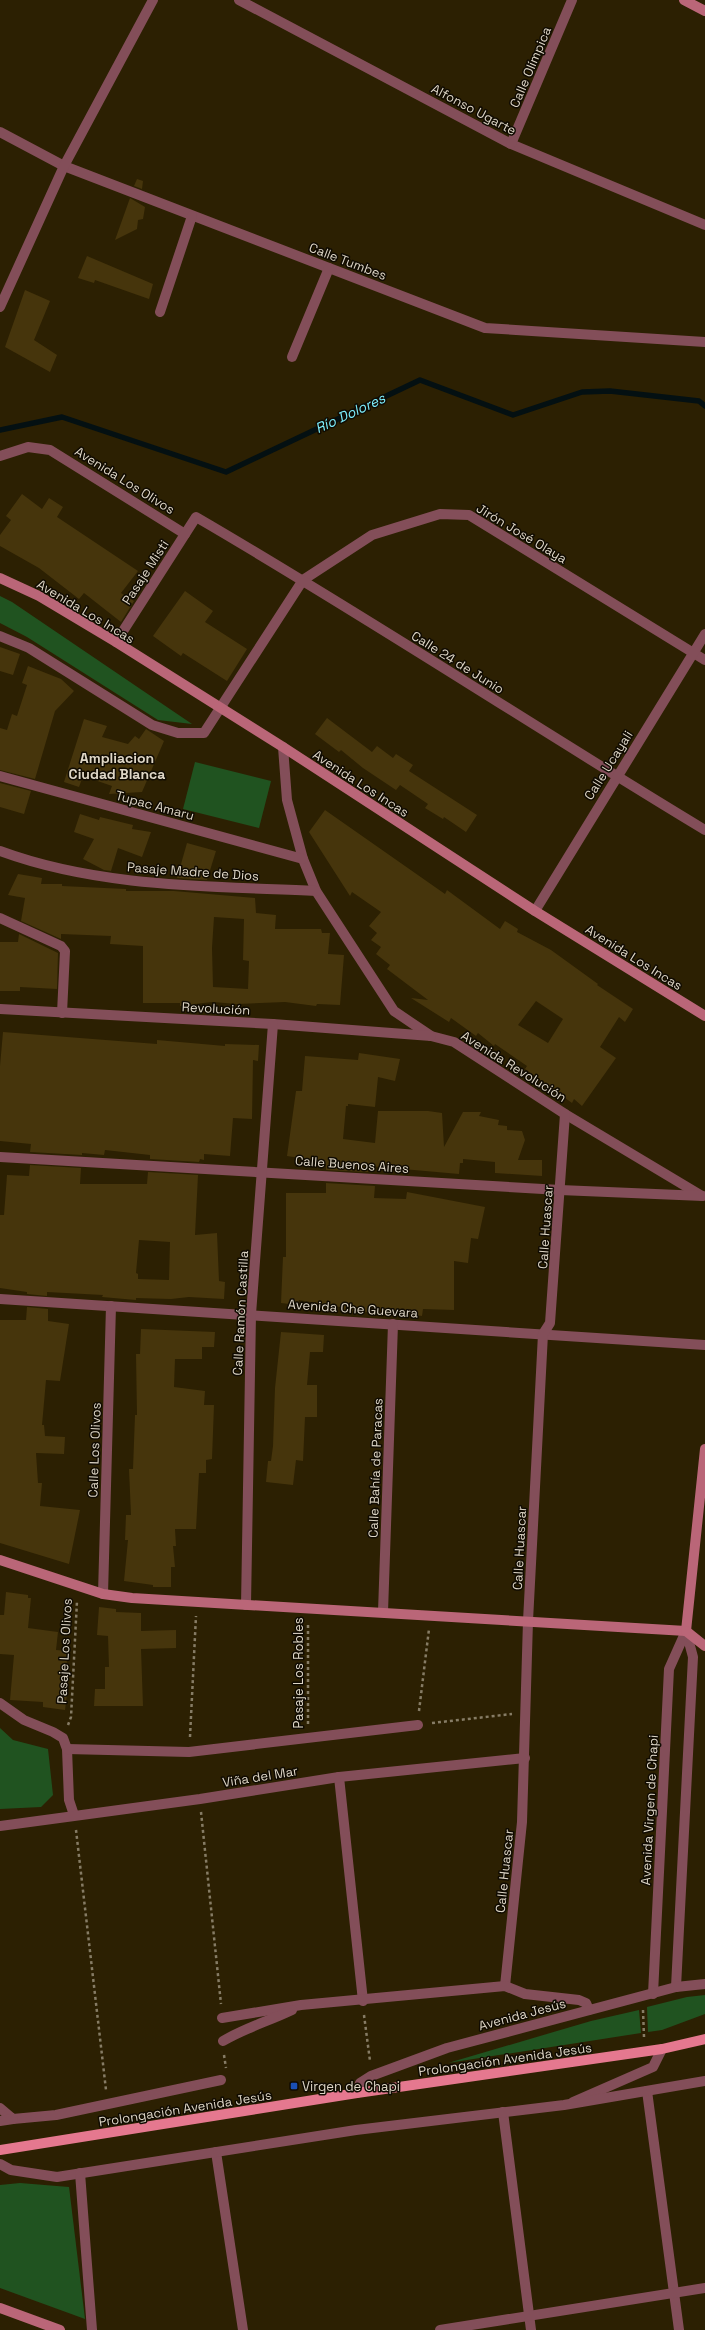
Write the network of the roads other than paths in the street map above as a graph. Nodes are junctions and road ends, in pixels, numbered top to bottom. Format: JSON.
{"nodes":[{"id":1,"x":153,"y":0,"type":"edge"},
{"id":2,"x":239,"y":0,"type":"edge"},
{"id":3,"x":572,"y":0,"type":"edge"},
{"id":4,"x":684,"y":0,"type":"edge"},
{"id":5,"x":705,"y":11,"type":"edge"},
{"id":6,"x":0,"y":132,"type":"edge"},
{"id":7,"x":511,"y":144,"type":"junction"},
{"id":8,"x":64,"y":166,"type":"junction"},
{"id":9,"x":192,"y":216,"type":"junction"},
{"id":10,"x":705,"y":225,"type":"edge"},
{"id":11,"x":329,"y":268,"type":"junction"},
{"id":12,"x":0,"y":307,"type":"edge"},
{"id":13,"x":160,"y":312,"type":"dead end"},
{"id":14,"x":705,"y":342,"type":"edge"},
{"id":15,"x":292,"y":358,"type":"dead end"},
{"id":16,"x":0,"y":456,"type":"edge"},
{"id":17,"x":196,"y":517,"type":"joint"},
{"id":18,"x":185,"y":534,"type":"junction"},
{"id":19,"x":0,"y":578,"type":"edge"},
{"id":20,"x":303,"y":580,"type":"junction"},
{"id":21,"x":705,"y":634,"type":"edge"},
{"id":22,"x":0,"y":636,"type":"edge"},
{"id":23,"x":116,"y":642,"type":"junction"},
{"id":24,"x":693,"y":652,"type":"junction"},
{"id":25,"x":705,"y":660,"type":"edge"},
{"id":26,"x":221,"y":709,"type":"junction"},
{"id":27,"x":283,"y":747,"type":"junction"},
{"id":28,"x":0,"y":776,"type":"edge"},
{"id":29,"x":616,"y":776,"type":"junction"},
{"id":30,"x":705,"y":830,"type":"edge"},
{"id":31,"x":0,"y":851,"type":"edge"},
{"id":32,"x":303,"y":859,"type":"junction"},
{"id":33,"x":316,"y":891,"type":"junction"},
{"id":34,"x":535,"y":911,"type":"junction"},
{"id":35,"x":0,"y":918,"type":"edge"},
{"id":36,"x":0,"y":1009,"type":"edge"},
{"id":37,"x":62,"y":1013,"type":"junction"},
{"id":38,"x":705,"y":1016,"type":"edge"},
{"id":39,"x":273,"y":1024,"type":"junction"},
{"id":40,"x":431,"y":1036,"type":"junction"},
{"id":41,"x":565,"y":1114,"type":"junction"},
{"id":42,"x":0,"y":1157,"type":"edge"},
{"id":43,"x":262,"y":1171,"type":"junction"},
{"id":44,"x":560,"y":1190,"type":"junction"},
{"id":45,"x":704,"y":1197,"type":"edge"},
{"id":46,"x":0,"y":1299,"type":"edge"},
{"id":47,"x":111,"y":1306,"type":"junction"},
{"id":48,"x":251,"y":1314,"type":"junction"},
{"id":49,"x":393,"y":1324,"type":"junction"},
{"id":50,"x":543,"y":1334,"type":"junction"},
{"id":51,"x":705,"y":1345,"type":"edge"},
{"id":52,"x":705,"y":1449,"type":"edge"},
{"id":53,"x":0,"y":1560,"type":"edge"},
{"id":54,"x":103,"y":1594,"type":"junction"},
{"id":55,"x":246,"y":1605,"type":"junction"},
{"id":56,"x":383,"y":1612,"type":"junction"},
{"id":57,"x":528,"y":1621,"type":"junction"},
{"id":58,"x":686,"y":1631,"type":"junction"},
{"id":59,"x":705,"y":1646,"type":"edge"},
{"id":60,"x":0,"y":1703,"type":"edge"},
{"id":61,"x":418,"y":1724,"type":"road end"},
{"id":62,"x":67,"y":1749,"type":"junction"},
{"id":63,"x":525,"y":1758,"type":"junction"},
{"id":64,"x":339,"y":1777,"type":"junction"},
{"id":65,"x":74,"y":1815,"type":"junction"},
{"id":66,"x":0,"y":1826,"type":"edge"},
{"id":67,"x":705,"y":1984,"type":"edge"},
{"id":68,"x":505,"y":1986,"type":"junction"},
{"id":69,"x":676,"y":1987,"type":"junction"},
{"id":70,"x":653,"y":1994,"type":"junction"},
{"id":71,"x":363,"y":2001,"type":"junction"},
{"id":72,"x":301,"y":2005,"type":"junction"},
{"id":73,"x":589,"y":2010,"type":"junction"},
{"id":74,"x":222,"y":2018,"type":"road end"},
{"id":75,"x":704,"y":2039,"type":"edge"},
{"id":76,"x":223,"y":2041,"type":"road end"},
{"id":77,"x":662,"y":2049,"type":"junction"},
{"id":78,"x":221,"y":2080,"type":"dead end"},
{"id":79,"x":705,"y":2081,"type":"edge"},
{"id":80,"x":647,"y":2091,"type":"junction"},
{"id":81,"x":357,"y":2093,"type":"junction"},
{"id":82,"x":564,"y":2106,"type":"junction"},
{"id":83,"x":0,"y":2108,"type":"edge"},
{"id":84,"x":503,"y":2112,"type":"junction"},
{"id":85,"x":13,"y":2119,"type":"junction"},
{"id":86,"x":0,"y":2120,"type":"edge"},
{"id":87,"x":0,"y":2150,"type":"edge"},
{"id":88,"x":216,"y":2152,"type":"junction"},
{"id":89,"x":0,"y":2164,"type":"edge"},
{"id":90,"x":80,"y":2173,"type":"junction"},
{"id":91,"x":705,"y":2288,"type":"edge"},
{"id":92,"x":675,"y":2293,"type":"junction"},
{"id":93,"x":0,"y":2308,"type":"edge"},
{"id":94,"x":530,"y":2316,"type":"junction"},
{"id":95,"x":60,"y":2330,"type":"edge"},
{"id":96,"x":92,"y":2330,"type":"edge"},
{"id":97,"x":243,"y":2330,"type":"edge"},
{"id":98,"x":440,"y":2330,"type":"edge"},
{"id":99,"x":531,"y":2330,"type":"edge"},
{"id":100,"x":679,"y":2330,"type":"edge"}],
"edges":[{"from":1,"to":8,"type":"street"},
{"from":2,"to":7,"type":"street","name":"Alfonso Ugarte"},
{"from":3,"to":7,"type":"street","name":"Calle Olímpica"},
{"from":4,"to":5,"type":"street"},
{"from":6,"to":8,"type":"street","name":"Calle Tumbes"},
{"from":7,"to":10,"type":"street","name":"Alfonso Ugarte"},
{"from":8,"to":9,"type":"street","name":"Calle Tumbes"},
{"from":8,"to":12,"type":"street"},
{"from":9,"to":11,"type":"street","name":"Calle Tumbes"},
{"from":9,"to":13,"type":"street"},
{"from":11,"to":14,"type":"street","name":"Calle Tumbes"},
{"from":11,"to":15,"type":"street"},
{"from":16,"to":18,"type":"street","name":"Avenida Los Olivos"},
{"from":17,"to":18,"type":"street","name":"Pasaje Misti"},
{"from":17,"to":20,"type":"street","name":"Calle 24 de Junio"},
{"from":18,"to":23,"type":"street","name":"Pasaje Misti"},
{"from":19,"to":23,"type":"street","name":"Avenida Los Incas"},
{"from":20,"to":24,"type":"street","name":"Jirón José Olaya"},
{"from":20,"to":26,"type":"street","name":"Jirón José Olaya"},
{"from":20,"to":29,"type":"street","name":"Calle 24 de Junio"},
{"from":21,"to":24,"type":"street","name":"Calle Ucayali"},
{"from":22,"to":26,"type":"street","name":"Jirón José Olaya"},
{"from":23,"to":26,"type":"street","name":"Avenida Los Incas"},
{"from":24,"to":25,"type":"street","name":"Jirón José Olaya"},
{"from":24,"to":29,"type":"street","name":"Calle Ucayali"},
{"from":26,"to":27,"type":"street","name":"Avenida Los Incas"},
{"from":27,"to":32,"type":"street","name":"Avenida Revolución"},
{"from":27,"to":34,"type":"street","name":"Avenida Los Incas"},
{"from":28,"to":32,"type":"street","name":"Tupac Amaru"},
{"from":29,"to":30,"type":"street","name":"Calle 24 de Junio"},
{"from":29,"to":34,"type":"street","name":"Calle Ucayali"},
{"from":31,"to":33,"type":"street","name":"Pasaje Madre de Dios"},
{"from":32,"to":33,"type":"street","name":"Avenida Revolución"},
{"from":33,"to":40,"type":"street","name":"Avenida Revolución"},
{"from":34,"to":38,"type":"street","name":"Avenida Los Incas"},
{"from":35,"to":37,"type":"street"},
{"from":36,"to":37,"type":"street","name":"Revolución"},
{"from":37,"to":39,"type":"street","name":"Revolución"},
{"from":39,"to":40,"type":"street","name":"Revolución"},
{"from":39,"to":43,"type":"street","name":"Calle Ramón Castilla"},
{"from":40,"to":41,"type":"street","name":"Avenida Revolución"},
{"from":41,"to":44,"type":"street","name":"Calle Huascar"},
{"from":41,"to":45,"type":"street","name":"Avenida Revolución"},
{"from":42,"to":43,"type":"street","name":"Calle Buenos Aires"},
{"from":43,"to":44,"type":"street","name":"Calle Buenos Aires"},
{"from":43,"to":48,"type":"street","name":"Calle Ramón Castilla"},
{"from":44,"to":45,"type":"street","name":"Calle Buenos Aires"},
{"from":44,"to":50,"type":"street","name":"Calle Huascar"},
{"from":46,"to":47,"type":"street","name":"Avenida Che Guevara"},
{"from":47,"to":48,"type":"street","name":"Avenida Che Guevara"},
{"from":47,"to":54,"type":"street","name":"Calle Los Olivos"},
{"from":48,"to":49,"type":"street","name":"Avenida Che Guevara"},
{"from":48,"to":55,"type":"street","name":"Calle Ramón Castilla"},
{"from":49,"to":50,"type":"street","name":"Avenida Che Guevara"},
{"from":49,"to":56,"type":"street","name":"Calle Bahía de Paracas"},
{"from":50,"to":51,"type":"street","name":"Avenida Che Guevara"},
{"from":50,"to":57,"type":"street","name":"Calle Huascar"},
{"from":52,"to":58,"type":"street","name":"Avenida Virgen de Chapi"},
{"from":53,"to":54,"type":"street"},
{"from":54,"to":55,"type":"street"},
{"from":55,"to":56,"type":"street"},
{"from":56,"to":57,"type":"street"},
{"from":57,"to":58,"type":"street"},
{"from":57,"to":63,"type":"street","name":"Calle Huascar"},
{"from":58,"to":59,"type":"street"},
{"from":58,"to":69,"type":"street","name":"Avenida Virgen de Chapi"},
{"from":58,"to":70,"type":"street","name":"Avenida Virgen de Chapi"},
{"from":60,"to":62,"type":"street"},
{"from":61,"to":62,"type":"street"},
{"from":62,"to":65,"type":"street"},
{"from":63,"to":64,"type":"street","name":"Viña del Mar"},
{"from":63,"to":68,"type":"street","name":"Calle Huascar"},
{"from":64,"to":65,"type":"street","name":"Viña del Mar"},
{"from":64,"to":71,"type":"street"},
{"from":65,"to":66,"type":"street","name":"Viña del Mar"},
{"from":67,"to":69,"type":"street","name":"Avenida Jesús"},
{"from":68,"to":71,"type":"street"},
{"from":68,"to":73,"type":"street"},
{"from":69,"to":70,"type":"street","name":"Avenida Jesús"},
{"from":70,"to":73,"type":"street","name":"Avenida Jesús"},
{"from":71,"to":72,"type":"street"},
{"from":72,"to":74,"type":"street"},
{"from":72,"to":76,"type":"street"},
{"from":73,"to":81,"type":"street","name":"Avenida Jesús"},
{"from":75,"to":77,"type":"main road","name":"Prolongación Avenida Jesús"},
{"from":77,"to":81,"type":"main road","name":"Prolongación Avenida Jesús"},
{"from":77,"to":82,"type":"street"},
{"from":78,"to":85,"type":"street"},
{"from":79,"to":80,"type":"street"},
{"from":80,"to":82,"type":"street"},
{"from":80,"to":92,"type":"street"},
{"from":81,"to":87,"type":"main road","name":"Prolongación Avenida Jesús"},
{"from":82,"to":84,"type":"street"},
{"from":83,"to":85,"type":"street"},
{"from":84,"to":88,"type":"street"},
{"from":84,"to":94,"type":"street"},
{"from":85,"to":86,"type":"street"},
{"from":88,"to":90,"type":"street"},
{"from":88,"to":97,"type":"street"},
{"from":89,"to":90,"type":"street"},
{"from":90,"to":96,"type":"street"},
{"from":91,"to":92,"type":"street"},
{"from":92,"to":94,"type":"street"},
{"from":92,"to":100,"type":"street"},
{"from":93,"to":95,"type":"street"},
{"from":94,"to":98,"type":"street"},
{"from":94,"to":99,"type":"street"}]}
